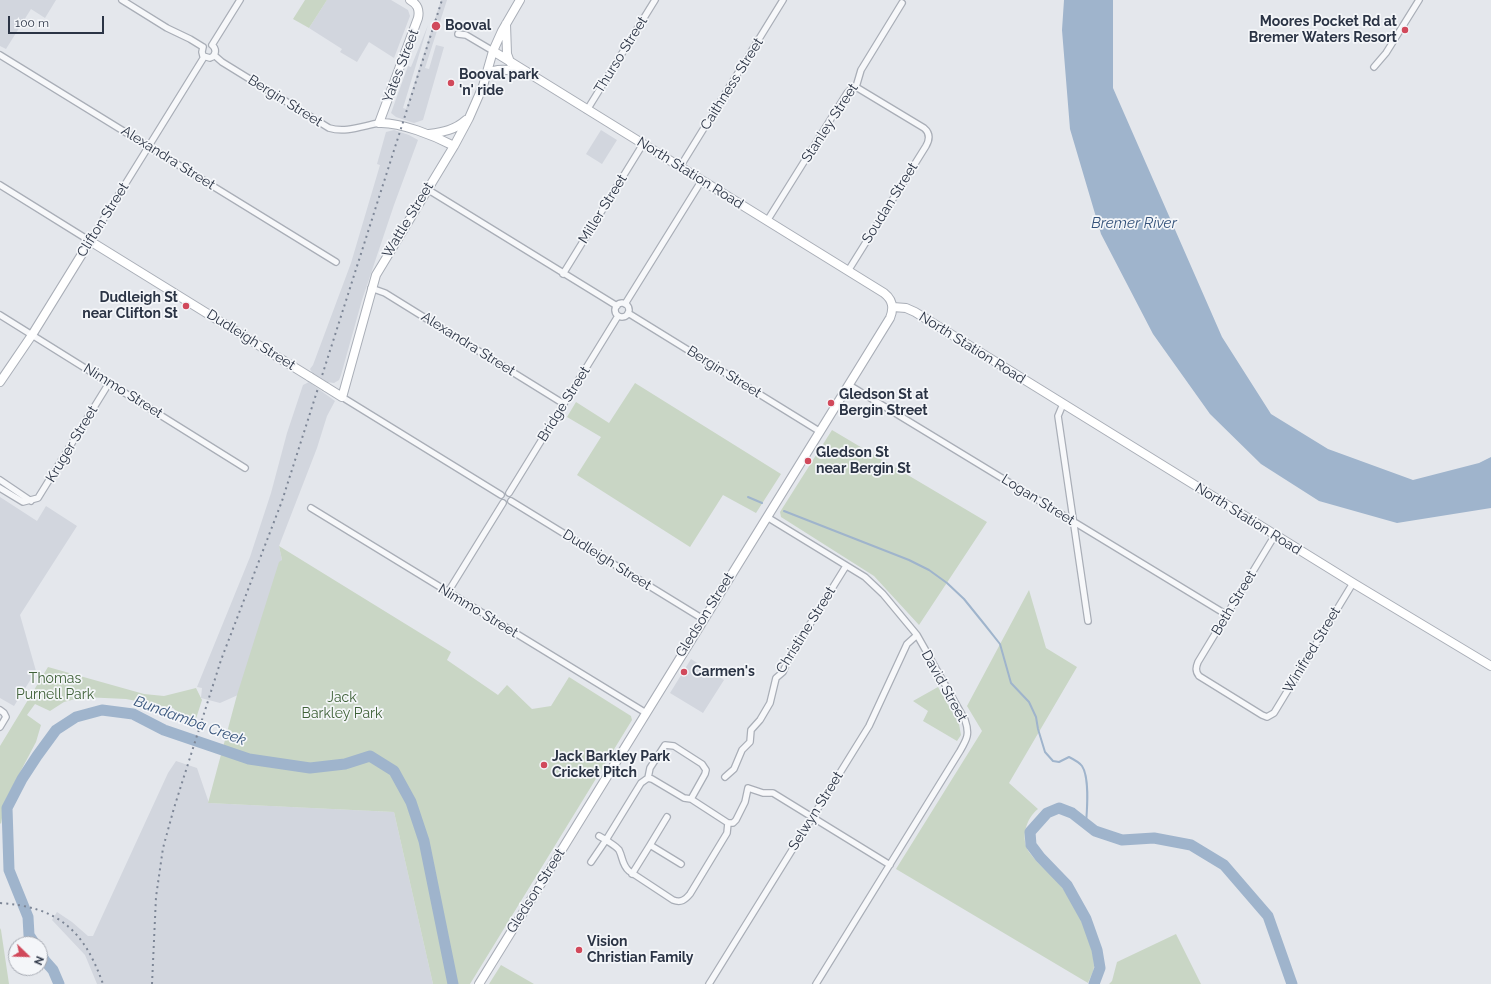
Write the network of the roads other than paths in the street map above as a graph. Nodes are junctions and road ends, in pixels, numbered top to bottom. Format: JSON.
{"nodes":[{"id":1,"x":122,"y":0,"type":"edge"},
{"id":2,"x":240,"y":0,"type":"edge"},
{"id":3,"x":410,"y":0,"type":"edge"},
{"id":4,"x":520,"y":0,"type":"edge"},
{"id":5,"x":655,"y":0,"type":"edge"},
{"id":6,"x":783,"y":0,"type":"edge"},
{"id":7,"x":1419,"y":0,"type":"edge"},
{"id":8,"x":902,"y":3,"type":"dead end"},
{"id":9,"x":506,"y":22,"type":"junction"},
{"id":10,"x":458,"y":34,"type":"dead end"},
{"id":11,"x":212,"y":45,"type":"junction"},
{"id":12,"x":203,"y":47,"type":"junction"},
{"id":13,"x":493,"y":51,"type":"junction"},
{"id":14,"x":0,"y":55,"type":"edge"},
{"id":15,"x":214,"y":55,"type":"junction"},
{"id":16,"x":204,"y":57,"type":"junction"},
{"id":17,"x":510,"y":62,"type":"junction"},
{"id":18,"x":1374,"y":66,"type":"dead end"},
{"id":19,"x":486,"y":74,"type":"junction"},
{"id":20,"x":529,"y":75,"type":"junction"},
{"id":21,"x":856,"y":87,"type":"junction"},
{"id":22,"x":588,"y":110,"type":"junction"},
{"id":23,"x":469,"y":118,"type":"junction"},
{"id":24,"x":379,"y":123,"type":"junction"},
{"id":25,"x":426,"y":134,"type":"junction"},
{"id":26,"x":643,"y":144,"type":"junction"},
{"id":27,"x":149,"y":146,"type":"junction"},
{"id":28,"x":454,"y":146,"type":"junction"},
{"id":29,"x":680,"y":167,"type":"junction"},
{"id":30,"x":702,"y":180,"type":"junction"},
{"id":31,"x":0,"y":185,"type":"edge"},
{"id":32,"x":427,"y":189,"type":"junction"},
{"id":33,"x":767,"y":221,"type":"junction"},
{"id":34,"x":90,"y":241,"type":"junction"},
{"id":35,"x":336,"y":262,"type":"dead end"},
{"id":36,"x":848,"y":271,"type":"junction"},
{"id":37,"x":563,"y":274,"type":"junction"},
{"id":38,"x":371,"y":288,"type":"junction"},
{"id":39,"x":625,"y":304,"type":"junction"},
{"id":40,"x":617,"y":306,"type":"junction"},
{"id":41,"x":893,"y":307,"type":"junction"},
{"id":42,"x":628,"y":313,"type":"junction"},
{"id":43,"x":0,"y":315,"type":"edge"},
{"id":44,"x":618,"y":316,"type":"junction"},
{"id":45,"x":32,"y":335,"type":"junction"},
{"id":46,"x":0,"y":382,"type":"edge"},
{"id":47,"x":109,"y":383,"type":"junction"},
{"id":48,"x":849,"y":385,"type":"junction"},
{"id":49,"x":342,"y":396,"type":"junction"},
{"id":50,"x":564,"y":404,"type":"junction"},
{"id":51,"x":1063,"y":404,"type":"junction"},
{"id":52,"x":819,"y":431,"type":"junction"},
{"id":53,"x":245,"y":468,"type":"dead end"},
{"id":54,"x":0,"y":480,"type":"edge"},
{"id":55,"x":0,"y":488,"type":"edge"},
{"id":56,"x":509,"y":493,"type":"junction"},
{"id":57,"x":501,"y":495,"type":"junction"},
{"id":58,"x":31,"y":500,"type":"junction"},
{"id":59,"x":511,"y":501,"type":"junction"},
{"id":60,"x":503,"y":503,"type":"junction"},
{"id":61,"x":311,"y":508,"type":"dead end"},
{"id":62,"x":767,"y":517,"type":"junction"},
{"id":63,"x":1074,"y":522,"type":"junction"},
{"id":64,"x":1275,"y":535,"type":"junction"},
{"id":65,"x":846,"y":566,"type":"junction"},
{"id":66,"x":1353,"y":583,"type":"junction"},
{"id":67,"x":448,"y":592,"type":"junction"},
{"id":68,"x":1227,"y":615,"type":"junction"},
{"id":69,"x":703,"y":619,"type":"junction"},
{"id":70,"x":1088,"y":620,"type":"dead end"},
{"id":71,"x":917,"y":635,"type":"junction"},
{"id":72,"x":1491,"y":666,"type":"edge"},
{"id":73,"x":1196,"y":672,"type":"joint"},
{"id":74,"x":0,"y":710,"type":"edge"},
{"id":75,"x":646,"y":713,"type":"junction"},
{"id":76,"x":0,"y":727,"type":"edge"},
{"id":77,"x":725,"y":777,"type":"dead end"},
{"id":78,"x":648,"y":778,"type":"junction"},
{"id":79,"x":691,"y":799,"type":"junction"},
{"id":80,"x":666,"y":817,"type":"dead end"},
{"id":81,"x":812,"y":817,"type":"junction"},
{"id":82,"x":728,"y":823,"type":"junction"},
{"id":83,"x":599,"y":836,"type":"dead end"},
{"id":84,"x":606,"y":840,"type":"junction"},
{"id":85,"x":650,"y":845,"type":"junction"},
{"id":86,"x":591,"y":862,"type":"dead end"},
{"id":87,"x":681,"y":864,"type":"dead end"},
{"id":88,"x":890,"y":865,"type":"junction"},
{"id":89,"x":632,"y":874,"type":"junction"},
{"id":90,"x":479,"y":984,"type":"edge"},
{"id":91,"x":709,"y":984,"type":"edge"},
{"id":92,"x":816,"y":984,"type":"edge"}],
"edges":[{"from":1,"to":12,"type":"street"},
{"from":2,"to":11,"type":"street"},
{"from":3,"to":24,"type":"street","name":"Yates Street"},
{"from":4,"to":9,"type":"street","name":"Wattle Street"},
{"from":5,"to":22,"type":"street","name":"Thurso Street"},
{"from":6,"to":29,"type":"street","name":"Caithness Street"},
{"from":7,"to":18,"type":"street"},
{"from":8,"to":21,"type":"street","name":"Stanley Street"},
{"from":9,"to":13,"type":"street","name":"Wattle Street"},
{"from":9,"to":17,"type":"street"},
{"from":10,"to":13,"type":"street","name":"North Station Road"},
{"from":11,"to":12,"type":"street"},
{"from":11,"to":15,"type":"street"},
{"from":12,"to":16,"type":"street"},
{"from":13,"to":17,"type":"street","name":"North Station Road"},
{"from":13,"to":19,"type":"street","name":"Wattle Street"},
{"from":14,"to":27,"type":"street","name":"Alexandra Street"},
{"from":15,"to":16,"type":"street"},
{"from":15,"to":24,"type":"street","name":"Bergin Street"},
{"from":16,"to":27,"type":"street","name":"Clifton Street"},
{"from":17,"to":20,"type":"street","name":"North Station Road"},
{"from":19,"to":20,"type":"street"},
{"from":19,"to":23,"type":"street","name":"Wattle Street"},
{"from":20,"to":22,"type":"street","name":"North Station Road"},
{"from":21,"to":33,"type":"street","name":"Stanley Street"},
{"from":21,"to":36,"type":"street","name":"Soudan Street"},
{"from":22,"to":26,"type":"street","name":"North Station Road"},
{"from":23,"to":25,"type":"street"},
{"from":23,"to":28,"type":"street","name":"Wattle Street"},
{"from":24,"to":25,"type":"street","name":"Bergin Street"},
{"from":25,"to":28,"type":"street","name":"Bergin Street"},
{"from":26,"to":29,"type":"street","name":"North Station Road"},
{"from":26,"to":37,"type":"street","name":"Miller Street"},
{"from":27,"to":34,"type":"street","name":"Clifton Street"},
{"from":27,"to":35,"type":"street","name":"Alexandra Street"},
{"from":28,"to":32,"type":"street","name":"Wattle Street"},
{"from":29,"to":30,"type":"street","name":"North Station Road"},
{"from":30,"to":33,"type":"street","name":"North Station Road"},
{"from":30,"to":39,"type":"street"},
{"from":31,"to":34,"type":"street","name":"Dudleigh Street"},
{"from":32,"to":37,"type":"street"},
{"from":32,"to":38,"type":"street","name":"Wattle Street"},
{"from":33,"to":36,"type":"street","name":"North Station Road"},
{"from":34,"to":45,"type":"street","name":"Clifton Street"},
{"from":34,"to":49,"type":"street","name":"Dudleigh Street","bridge":true},
{"from":36,"to":41,"type":"street","name":"North Station Road"},
{"from":37,"to":40,"type":"street"},
{"from":38,"to":49,"type":"street","name":"Wattle Street"},
{"from":38,"to":50,"type":"street","name":"Alexandra Street"},
{"from":39,"to":40,"type":"street"},
{"from":39,"to":42,"type":"street"},
{"from":40,"to":44,"type":"street"},
{"from":41,"to":48,"type":"street","name":"Gledson Street"},
{"from":41,"to":51,"type":"street","name":"North Station Road"},
{"from":42,"to":44,"type":"street"},
{"from":42,"to":52,"type":"street","name":"Bergin Street"},
{"from":43,"to":45,"type":"street","name":"Nimmo Street"},
{"from":44,"to":50,"type":"street","name":"Bridge Street"},
{"from":45,"to":46,"type":"street","name":"Clifton Street"},
{"from":45,"to":47,"type":"street","name":"Nimmo Street"},
{"from":47,"to":53,"type":"street","name":"Nimmo Street"},
{"from":47,"to":58,"type":"street","name":"Kruger Street"},
{"from":48,"to":52,"type":"street","name":"Gledson Street"},
{"from":48,"to":63,"type":"street","name":"Logan Street"},
{"from":49,"to":57,"type":"street","name":"Dudleigh Street"},
{"from":50,"to":56,"type":"street","name":"Bridge Street"},
{"from":51,"to":63,"type":"street"},
{"from":51,"to":64,"type":"street","name":"North Station Road"},
{"from":52,"to":62,"type":"street","name":"Gledson Street"},
{"from":54,"to":58,"type":"street"},
{"from":55,"to":58,"type":"street"},
{"from":56,"to":57,"type":"street"},
{"from":56,"to":59,"type":"street"},
{"from":57,"to":60,"type":"street"},
{"from":59,"to":60,"type":"street"},
{"from":59,"to":69,"type":"street","name":"Dudleigh Street"},
{"from":60,"to":67,"type":"street"},
{"from":61,"to":67,"type":"street","name":"Nimmo Street"},
{"from":62,"to":65,"type":"street","name":"David Street"},
{"from":62,"to":69,"type":"street","name":"Gledson Street"},
{"from":63,"to":68,"type":"street","name":"Logan Street"},
{"from":63,"to":70,"type":"street"},
{"from":64,"to":66,"type":"street","name":"North Station Road"},
{"from":64,"to":68,"type":"street","name":"Beth Street"},
{"from":65,"to":71,"type":"street","name":"David Street"},
{"from":65,"to":77,"type":"street","name":"Christine Street"},
{"from":66,"to":72,"type":"street","name":"North Station Road"},
{"from":66,"to":73,"type":"street","name":"Winifred Street"},
{"from":67,"to":75,"type":"street","name":"Nimmo Street"},
{"from":68,"to":73,"type":"street","name":"Beth Street"},
{"from":69,"to":75,"type":"street","name":"Gledson Street"},
{"from":71,"to":81,"type":"street","name":"Selwyn Street"},
{"from":71,"to":88,"type":"street","name":"David Street"},
{"from":74,"to":76,"type":"street"},
{"from":75,"to":90,"type":"street","name":"Gledson Street"},
{"from":78,"to":79,"type":"street"},
{"from":78,"to":79,"type":"street"},
{"from":78,"to":84,"type":"street"},
{"from":79,"to":82,"type":"street"},
{"from":80,"to":85,"type":"street"},
{"from":81,"to":82,"type":"street"},
{"from":81,"to":88,"type":"street"},
{"from":81,"to":91,"type":"street","name":"Selwyn Street"},
{"from":82,"to":89,"type":"street"},
{"from":83,"to":84,"type":"street"},
{"from":84,"to":86,"type":"street"},
{"from":84,"to":89,"type":"street"},
{"from":85,"to":87,"type":"street"},
{"from":85,"to":89,"type":"street"},
{"from":88,"to":92,"type":"street","name":"David Street"}]}
